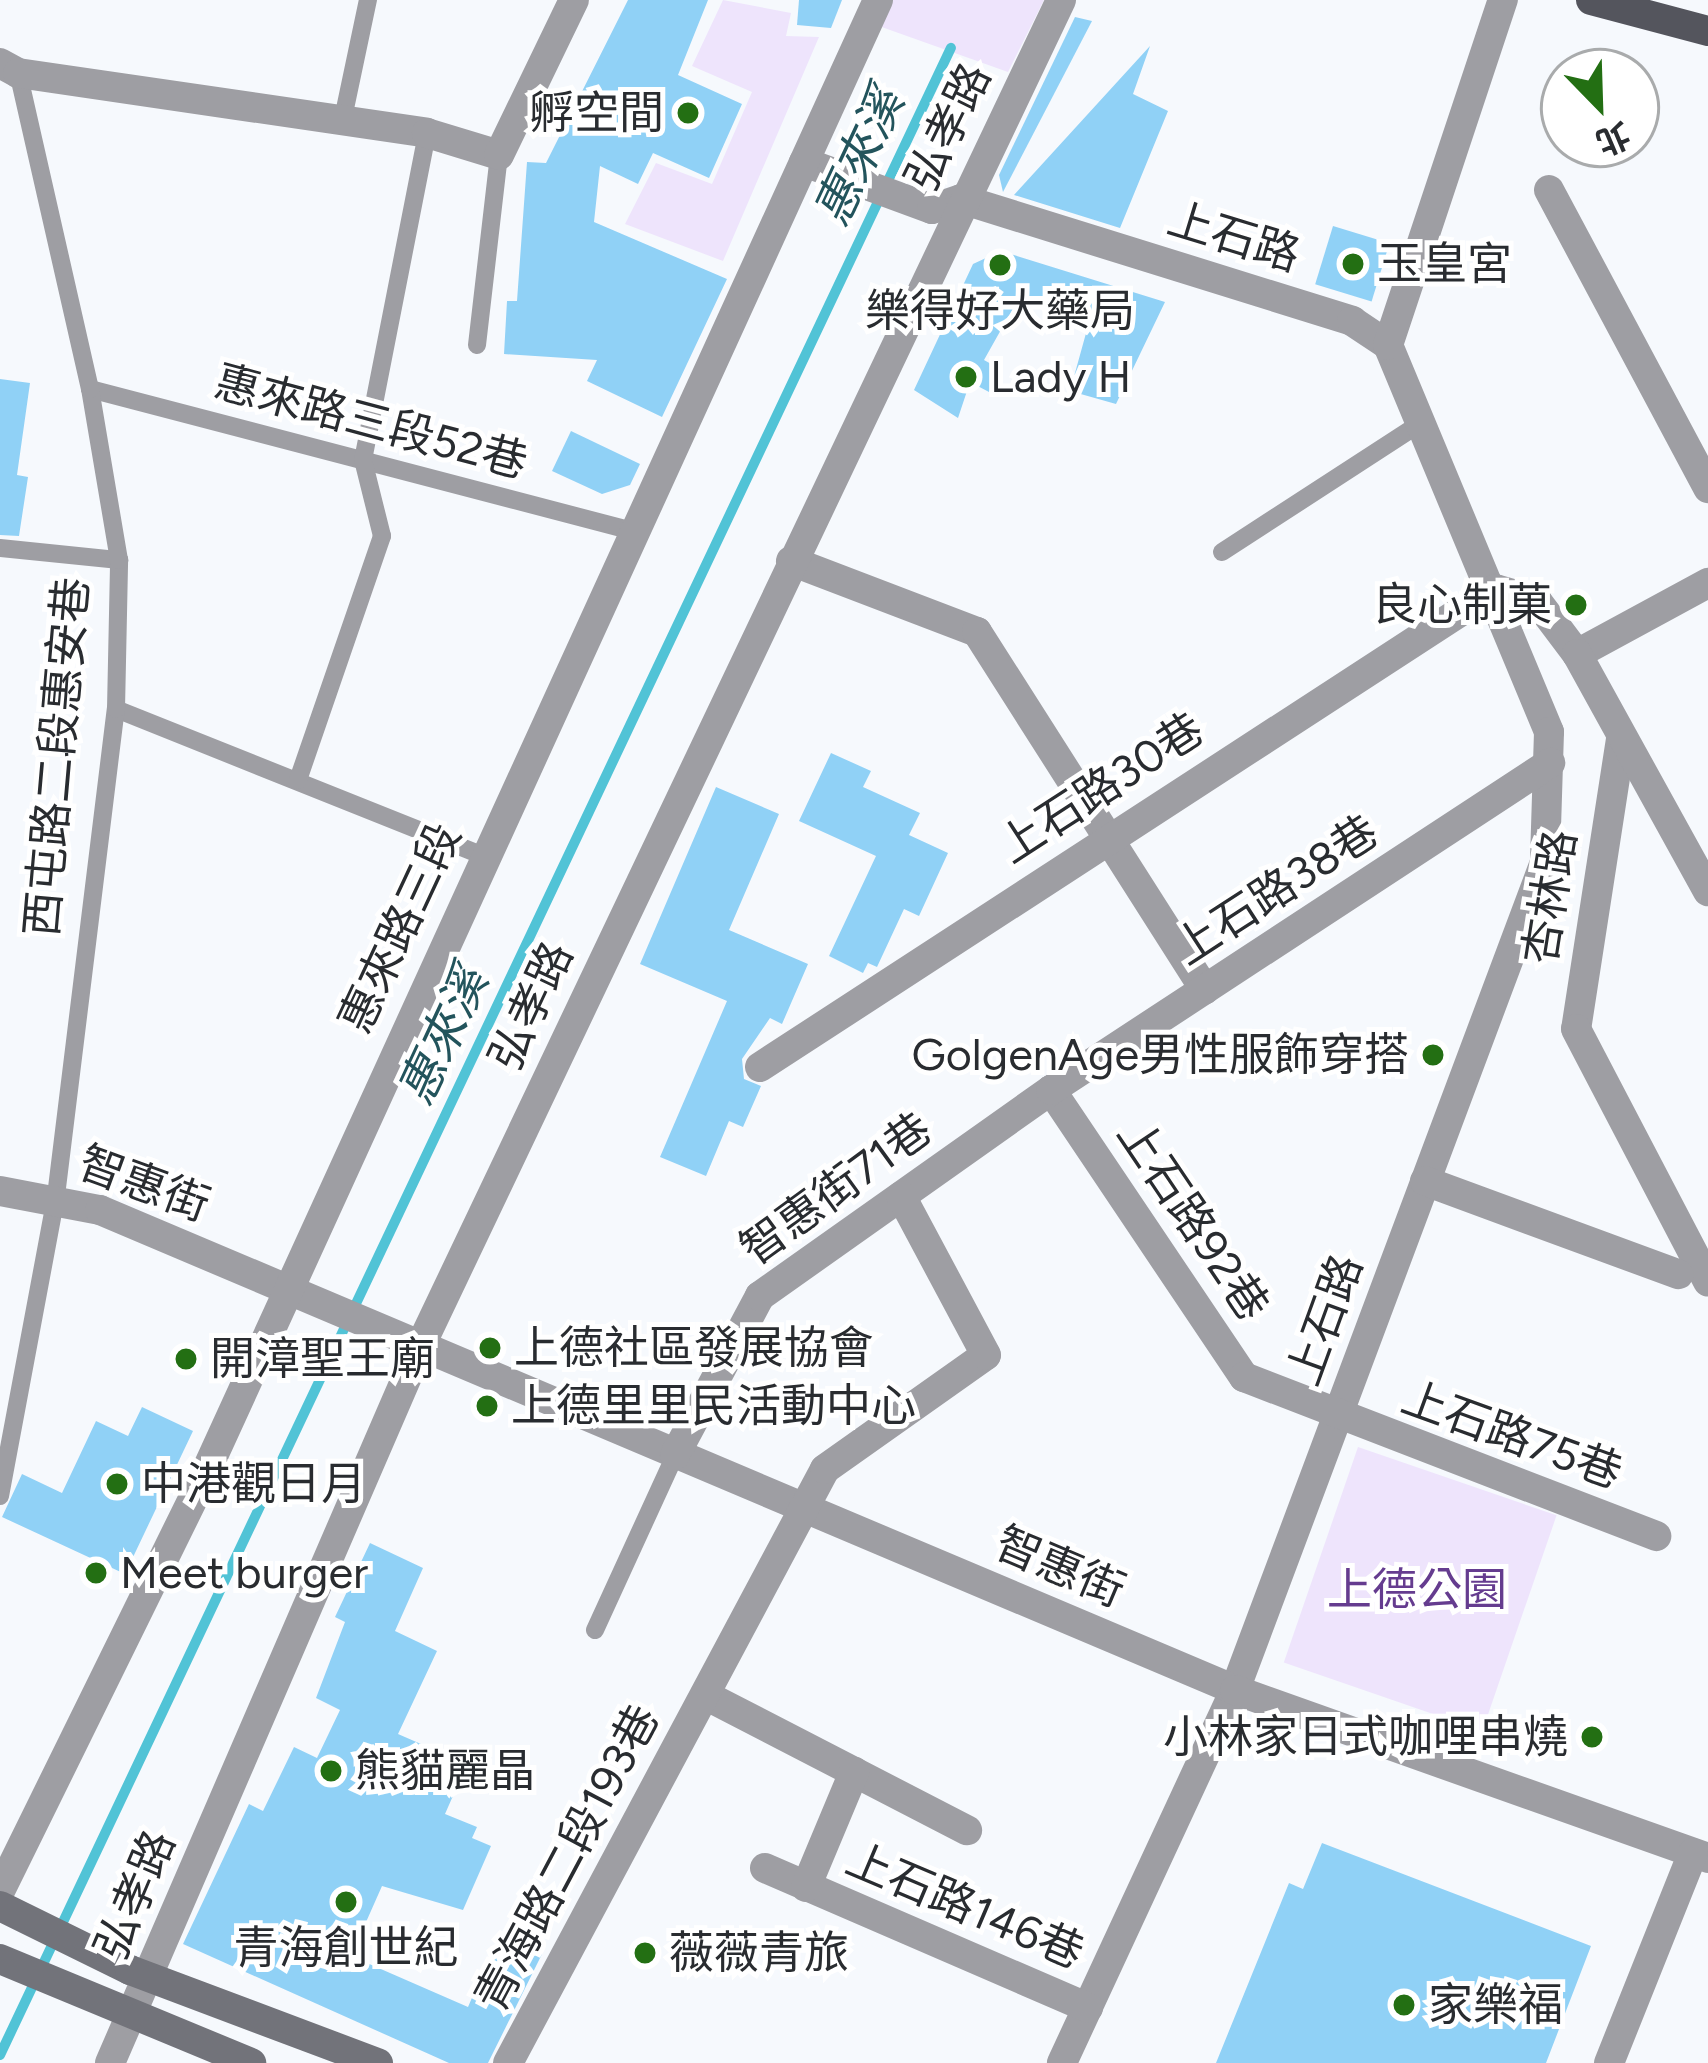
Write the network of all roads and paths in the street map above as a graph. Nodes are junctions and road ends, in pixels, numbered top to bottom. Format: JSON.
{"nodes":[{"id":1,"x":368,"y":0,"type":"edge"},
{"id":2,"x":574,"y":0,"type":"edge"},
{"id":3,"x":878,"y":0,"type":"edge"},
{"id":4,"x":1061,"y":0,"type":"edge"},
{"id":5,"x":1503,"y":0,"type":"edge"},
{"id":6,"x":1591,"y":0,"type":"edge"},
{"id":7,"x":1708,"y":31,"type":"edge"},
{"id":8,"x":5,"y":59,"type":"edge"},
{"id":9,"x":342,"y":123,"type":"junction"},
{"id":10,"x":427,"y":133,"type":"junction"},
{"id":11,"x":499,"y":155,"type":"junction"},
{"id":12,"x":804,"y":162,"type":"junction"},
{"id":13,"x":1550,"y":190,"type":"dead end"},
{"id":14,"x":947,"y":204,"type":"junction"},
{"id":15,"x":477,"y":345,"type":"dead end"},
{"id":16,"x":1388,"y":345,"type":"junction"},
{"id":17,"x":90,"y":388,"type":"junction"},
{"id":18,"x":1424,"y":421,"type":"junction"},
{"id":19,"x":363,"y":460,"type":"junction"},
{"id":20,"x":1708,"y":488,"type":"edge"},
{"id":21,"x":633,"y":530,"type":"junction"},
{"id":22,"x":0,"y":548,"type":"edge"},
{"id":23,"x":1222,"y":552,"type":"dead end"},
{"id":24,"x":119,"y":560,"type":"junction"},
{"id":25,"x":791,"y":561,"type":"junction"},
{"id":26,"x":1708,"y":583,"type":"edge"},
{"id":27,"x":1495,"y":589,"type":"junction"},
{"id":28,"x":1577,"y":654,"type":"junction"},
{"id":29,"x":116,"y":709,"type":"junction"},
{"id":30,"x":1621,"y":739,"type":"junction"},
{"id":31,"x":1550,"y":763,"type":"junction"},
{"id":32,"x":298,"y":780,"type":"junction"},
{"id":33,"x":1108,"y":836,"type":"junction"},
{"id":34,"x":483,"y":856,"type":"junction"},
{"id":35,"x":1708,"y":891,"type":"edge"},
{"id":36,"x":1205,"y":990,"type":"junction"},
{"id":37,"x":760,"y":1067,"type":"dead end"},
{"id":38,"x":1051,"y":1090,"type":"junction"},
{"id":39,"x":1425,"y":1180,"type":"junction"},
{"id":40,"x":0,"y":1191,"type":"edge"},
{"id":41,"x":56,"y":1196,"type":"junction"},
{"id":42,"x":901,"y":1196,"type":"junction"},
{"id":43,"x":1693,"y":1278,"type":"edge"},
{"id":44,"x":284,"y":1287,"type":"junction"},
{"id":45,"x":419,"y":1349,"type":"junction"},
{"id":46,"x":1336,"y":1419,"type":"junction"},
{"id":47,"x":675,"y":1454,"type":"junction"},
{"id":48,"x":0,"y":1496,"type":"edge"},
{"id":49,"x":805,"y":1509,"type":"junction"},
{"id":50,"x":1656,"y":1536,"type":"dead end"},
{"id":51,"x":595,"y":1630,"type":"dead end"},
{"id":52,"x":1235,"y":1690,"type":"junction"},
{"id":53,"x":705,"y":1695,"type":"junction"},
{"id":54,"x":854,"y":1772,"type":"junction"},
{"id":55,"x":967,"y":1830,"type":"dead end"},
{"id":56,"x":1701,"y":1856,"type":"edge"},
{"id":57,"x":765,"y":1868,"type":"dead end"},
{"id":58,"x":806,"y":1886,"type":"junction"},
{"id":59,"x":0,"y":1891,"type":"edge"},
{"id":60,"x":0,"y":1906,"type":"edge"},
{"id":61,"x":5,"y":1962,"type":"edge"},
{"id":62,"x":139,"y":1973,"type":"junction"},
{"id":63,"x":1088,"y":2008,"type":"junction"},
{"id":64,"x":122,"y":2014,"type":"junction"},
{"id":65,"x":110,"y":2063,"type":"edge"},
{"id":66,"x":250,"y":2063,"type":"edge"},
{"id":67,"x":379,"y":2063,"type":"edge"},
{"id":68,"x":508,"y":2063,"type":"edge"},
{"id":69,"x":1062,"y":2063,"type":"edge"},
{"id":70,"x":1610,"y":2063,"type":"edge"}],
"edges":[{"from":1,"to":9,"type":"lane"},
{"from":2,"to":11,"type":"street"},
{"from":3,"to":12,"type":"street","name":"惠來路三段"},
{"from":4,"to":14,"type":"street","name":"弘孝路"},
{"from":5,"to":16,"type":"street"},
{"from":6,"to":7,"type":"main road"},
{"from":8,"to":9,"type":"street"},
{"from":8,"to":17,"type":"lane","name":"西屯路二段惠安巷"},
{"from":9,"to":10,"type":"street"},
{"from":10,"to":11,"type":"street"},
{"from":10,"to":19,"type":"lane"},
{"from":11,"to":15,"type":"lane"},
{"from":12,"to":14,"type":"street","name":"上石路"},
{"from":12,"to":21,"type":"street","name":"惠來路三段"},
{"from":13,"to":20,"type":"street"},
{"from":14,"to":16,"type":"street","name":"上石路"},
{"from":14,"to":25,"type":"street","name":"弘孝路"},
{"from":16,"to":18,"type":"street","name":"上石路"},
{"from":17,"to":19,"type":"lane","name":"惠來路三段52巷"},
{"from":17,"to":24,"type":"lane","name":"西屯路二段惠安巷"},
{"from":18,"to":23,"type":"lane"},
{"from":18,"to":27,"type":"street","name":"上石路"},
{"from":19,"to":21,"type":"lane","name":"惠來路三段52巷"},
{"from":19,"to":32,"type":"lane"},
{"from":21,"to":34,"type":"street","name":"惠來路三段"},
{"from":22,"to":24,"type":"lane"},
{"from":24,"to":29,"type":"lane","name":"西屯路二段惠安巷"},
{"from":25,"to":33,"type":"street"},
{"from":25,"to":45,"type":"street","name":"弘孝路"},
{"from":26,"to":28,"type":"street"},
{"from":27,"to":28,"type":"street"},
{"from":27,"to":31,"type":"street","name":"上石路"},
{"from":27,"to":33,"type":"street","name":"上石路30巷"},
{"from":28,"to":30,"type":"street"},
{"from":29,"to":32,"type":"lane"},
{"from":29,"to":41,"type":"lane","name":"西屯路二段惠安巷"},
{"from":30,"to":35,"type":"street"},
{"from":30,"to":43,"type":"street","name":"杏林路"},
{"from":31,"to":36,"type":"street","name":"上石路38巷"},
{"from":31,"to":39,"type":"street","name":"上石路"},
{"from":32,"to":34,"type":"lane"},
{"from":33,"to":36,"type":"street"},
{"from":33,"to":37,"type":"street","name":"上石路30巷"},
{"from":34,"to":44,"type":"street","name":"惠來路三段"},
{"from":36,"to":38,"type":"street","name":"上石路38巷"},
{"from":38,"to":42,"type":"street","name":"智惠街71巷"},
{"from":38,"to":46,"type":"street","name":"上石路92巷"},
{"from":39,"to":43,"type":"street"},
{"from":39,"to":46,"type":"street","name":"上石路"},
{"from":40,"to":41,"type":"street","name":"智惠街"},
{"from":41,"to":44,"type":"street","name":"智惠街"},
{"from":41,"to":48,"type":"lane","name":"西屯路二段惠安巷"},
{"from":42,"to":47,"type":"street","name":"智惠街71巷"},
{"from":42,"to":49,"type":"street","name":"青海路二段193巷"},
{"from":44,"to":45,"type":"street","name":"智惠街"},
{"from":44,"to":59,"type":"street","name":"惠來路三段"},
{"from":45,"to":47,"type":"street","name":"智惠街"},
{"from":45,"to":62,"type":"street","name":"弘孝路"},
{"from":46,"to":50,"type":"street","name":"上石路75巷"},
{"from":46,"to":52,"type":"street","name":"上石路"},
{"from":47,"to":49,"type":"street","name":"智惠街"},
{"from":47,"to":51,"type":"lane"},
{"from":49,"to":52,"type":"street","name":"智惠街"},
{"from":49,"to":53,"type":"street","name":"青海路二段193巷"},
{"from":52,"to":56,"type":"street","name":"智惠街"},
{"from":52,"to":63,"type":"street","name":"上石路"},
{"from":53,"to":54,"type":"street","name":"青海路二段193巷"},
{"from":53,"to":68,"type":"street","name":"青海路二段193巷"},
{"from":54,"to":55,"type":"street","name":"青海路二段193巷"},
{"from":54,"to":58,"type":"street","name":"上石路146巷"},
{"from":56,"to":70,"type":"street"},
{"from":57,"to":58,"type":"street","name":"上石路146巷"},
{"from":58,"to":63,"type":"street","name":"上石路146巷"},
{"from":60,"to":62,"type":"main road"},
{"from":61,"to":64,"type":"main road"},
{"from":62,"to":64,"type":"street","name":"弘孝路"},
{"from":62,"to":67,"type":"main road"},
{"from":63,"to":69,"type":"street","name":"上石路"},
{"from":64,"to":65,"type":"street","name":"弘孝路"},
{"from":64,"to":66,"type":"main road"}]}
